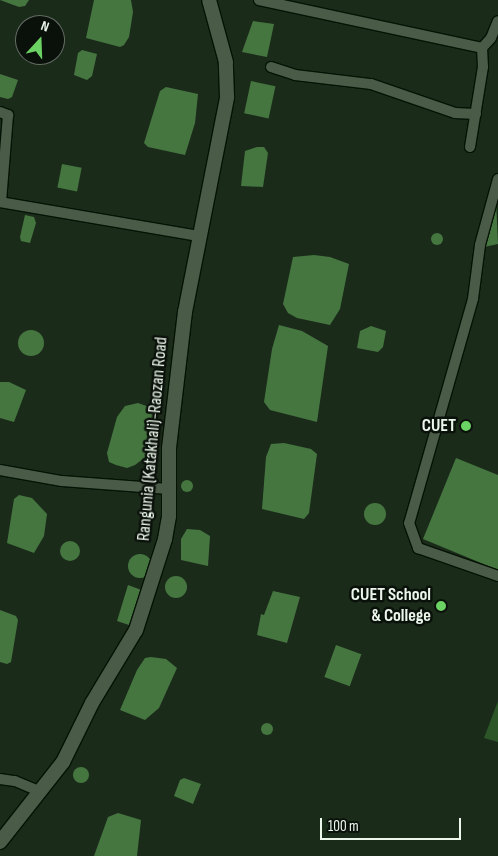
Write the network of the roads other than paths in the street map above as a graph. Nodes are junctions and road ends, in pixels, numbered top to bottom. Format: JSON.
{"nodes":[{"id":1,"x":209,"y":0,"type":"edge"},
{"id":2,"x":259,"y":0,"type":"edge"},
{"id":3,"x":498,"y":21,"type":"edge"},
{"id":4,"x":482,"y":48,"type":"junction"},
{"id":5,"x":271,"y":67,"type":"dead end"},
{"id":6,"x":0,"y":112,"type":"edge"},
{"id":7,"x":476,"y":114,"type":"junction"},
{"id":8,"x":470,"y":147,"type":"dead end"},
{"id":9,"x":498,"y":179,"type":"edge"},
{"id":10,"x":1,"y":202,"type":"edge"},
{"id":11,"x":198,"y":236,"type":"junction"},
{"id":12,"x":0,"y":470,"type":"edge"},
{"id":13,"x":169,"y":489,"type":"junction"},
{"id":14,"x":498,"y":576,"type":"edge"},
{"id":15,"x":0,"y":779,"type":"edge"},
{"id":16,"x":41,"y":792,"type":"junction"},
{"id":17,"x":0,"y":842,"type":"edge"}],
"edges":[{"from":1,"to":11,"type":"main road","name":"Rangunia (Katakhali)-Raozan Road"},
{"from":2,"to":4,"type":"street"},
{"from":3,"to":4,"type":"street"},
{"from":4,"to":7,"type":"street"},
{"from":5,"to":7,"type":"street"},
{"from":6,"to":10,"type":"street"},
{"from":7,"to":8,"type":"street"},
{"from":9,"to":14,"type":"street"},
{"from":10,"to":11,"type":"street"},
{"from":11,"to":13,"type":"main road","name":"Rangunia (Katakhali)-Raozan Road"},
{"from":12,"to":13,"type":"street"},
{"from":13,"to":16,"type":"main road","name":"Rangunia (Katakhali)-Raozan Road"},
{"from":15,"to":16,"type":"street"},
{"from":16,"to":17,"type":"main road","name":"Rangunia (Katakhali)-Raozan Road"}]}
